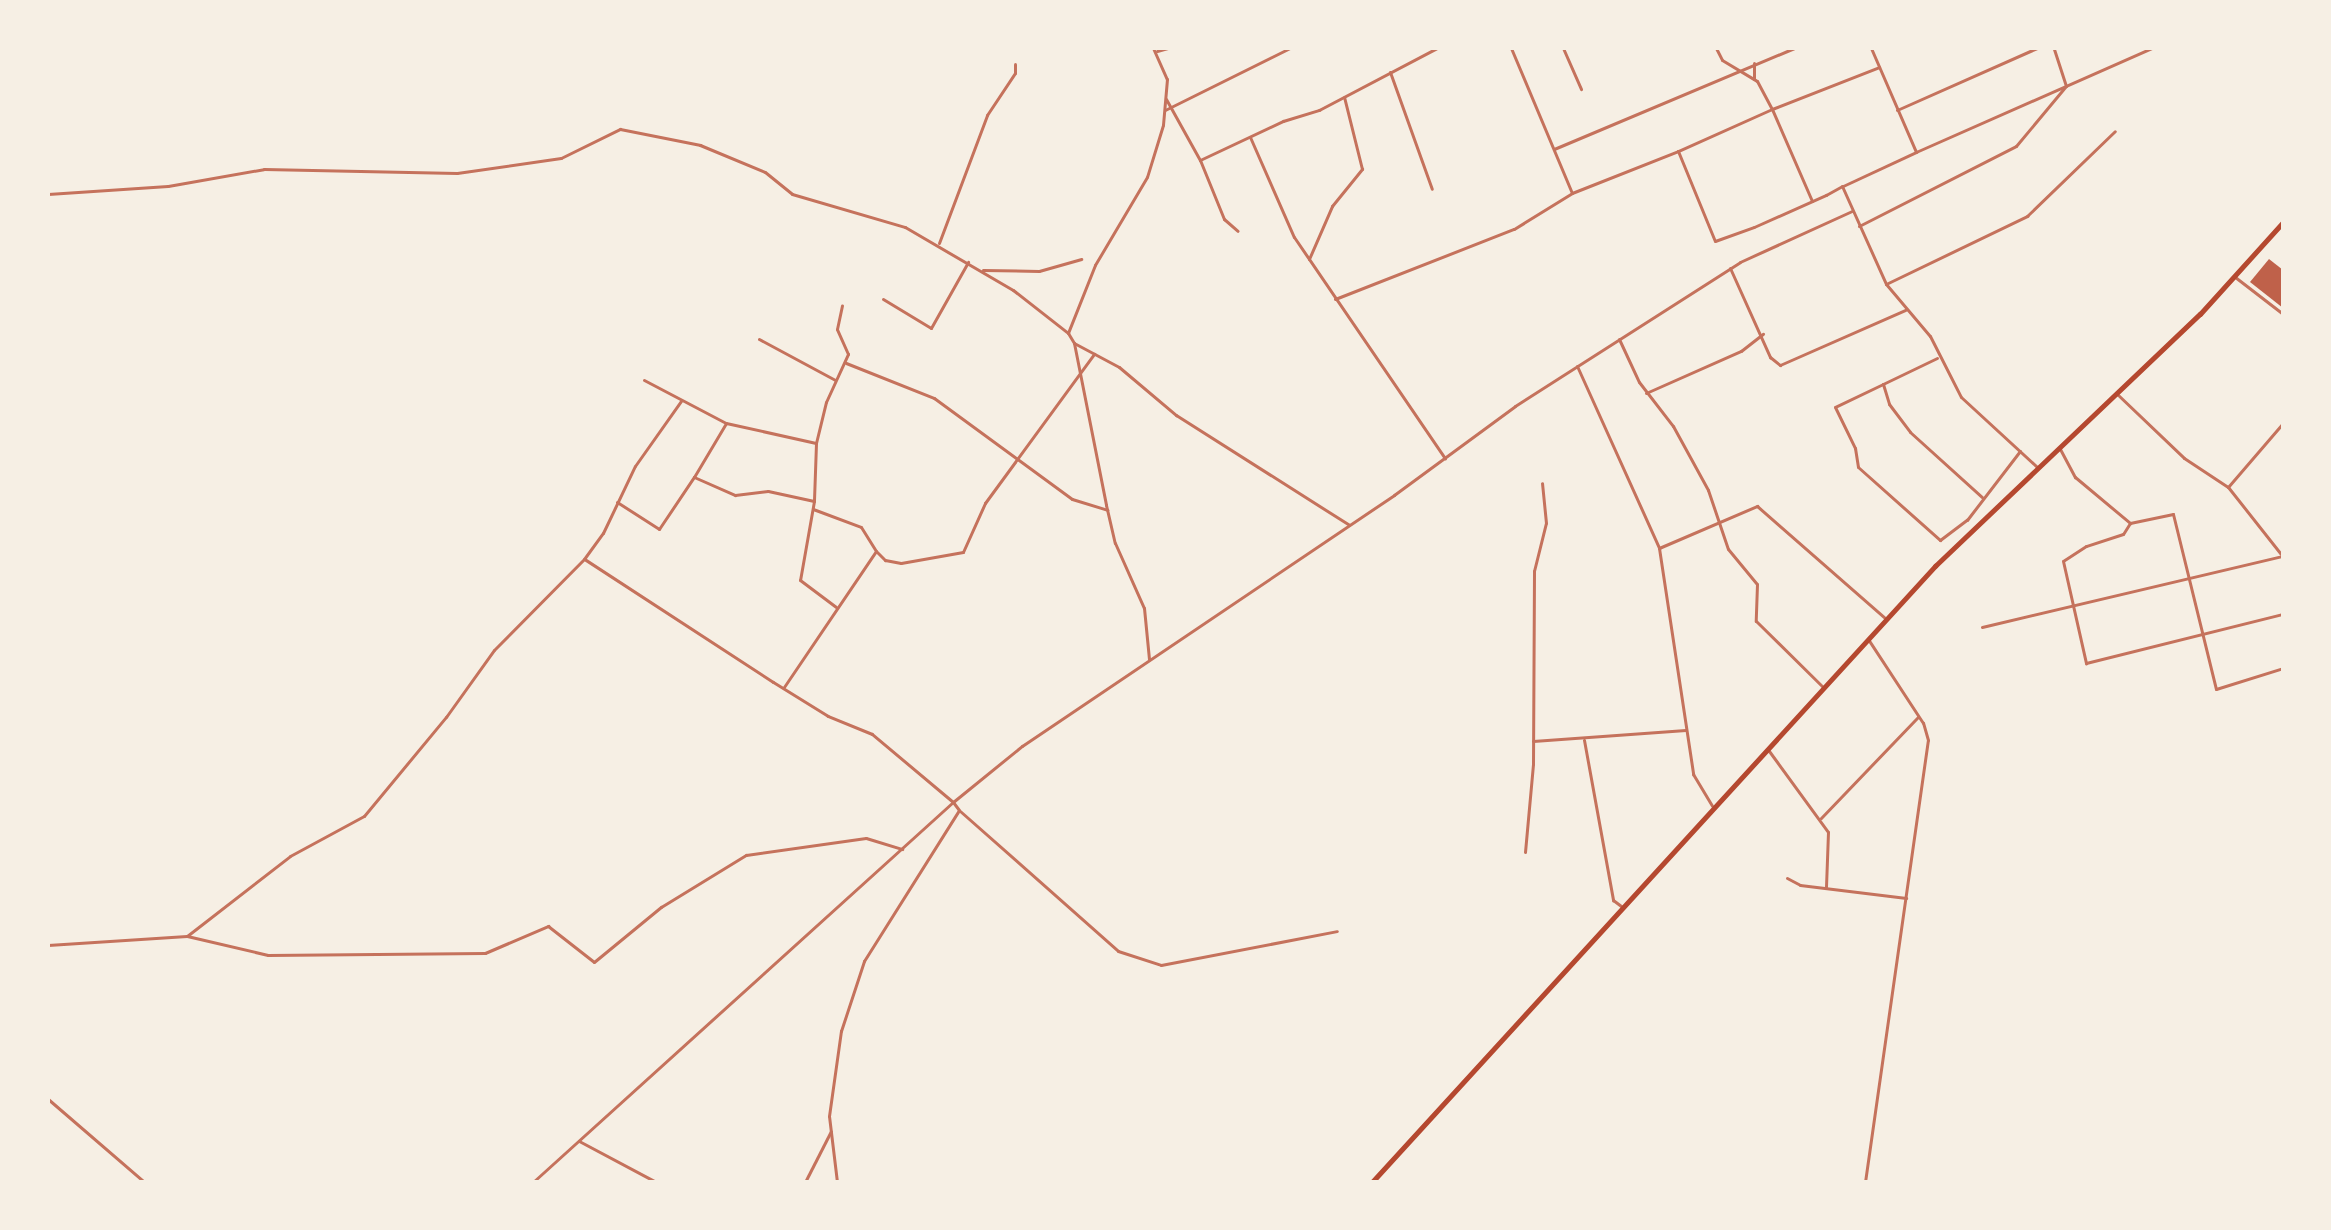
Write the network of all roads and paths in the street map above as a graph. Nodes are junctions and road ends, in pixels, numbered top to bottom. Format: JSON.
{"nodes":[{"id":1,"x":1168,"y":48,"type":"edge"},
{"id":2,"x":1290,"y":48,"type":"edge"},
{"id":3,"x":1437,"y":48,"type":"edge"},
{"id":4,"x":1511,"y":48,"type":"edge"},
{"id":5,"x":1563,"y":48,"type":"edge"},
{"id":6,"x":1716,"y":48,"type":"edge"},
{"id":7,"x":1794,"y":48,"type":"edge"},
{"id":8,"x":1871,"y":48,"type":"edge"},
{"id":9,"x":2037,"y":48,"type":"edge"},
{"id":10,"x":2054,"y":48,"type":"edge"},
{"id":11,"x":2152,"y":48,"type":"edge"},
{"id":12,"x":1154,"y":50,"type":"edge"},
{"id":13,"x":1754,"y":63,"type":"junction"},
{"id":14,"x":1015,"y":64,"type":"dead end"},
{"id":15,"x":1879,"y":67,"type":"junction"},
{"id":16,"x":1735,"y":69,"type":"junction"},
{"id":17,"x":1390,"y":72,"type":"junction"},
{"id":18,"x":1754,"y":79,"type":"junction"},
{"id":19,"x":2066,"y":86,"type":"junction"},
{"id":20,"x":1581,"y":89,"type":"dead end"},
{"id":21,"x":1344,"y":97,"type":"junction"},
{"id":22,"x":1166,"y":99,"type":"junction"},
{"id":23,"x":1171,"y":107,"type":"junction"},
{"id":24,"x":1772,"y":109,"type":"junction"},
{"id":25,"x":1165,"y":110,"type":"junction"},
{"id":26,"x":1897,"y":110,"type":"junction"},
{"id":27,"x":2115,"y":131,"type":"dead end"},
{"id":28,"x":1250,"y":137,"type":"junction"},
{"id":29,"x":1554,"y":149,"type":"junction"},
{"id":30,"x":1678,"y":151,"type":"junction"},
{"id":31,"x":1916,"y":152,"type":"junction"},
{"id":32,"x":1200,"y":160,"type":"junction"},
{"id":33,"x":1842,"y":186,"type":"junction"},
{"id":34,"x":1432,"y":189,"type":"dead end"},
{"id":35,"x":1572,"y":193,"type":"junction"},
{"id":36,"x":48,"y":194,"type":"edge"},
{"id":37,"x":1812,"y":201,"type":"junction"},
{"id":38,"x":1852,"y":211,"type":"junction"},
{"id":39,"x":2283,"y":222,"type":"edge"},
{"id":40,"x":1859,"y":226,"type":"junction"},
{"id":41,"x":1238,"y":231,"type":"dead end"},
{"id":42,"x":938,"y":243,"type":"junction"},
{"id":43,"x":1081,"y":259,"type":"dead end"},
{"id":44,"x":1308,"y":261,"type":"junction"},
{"id":45,"x":968,"y":262,"type":"junction"},
{"id":46,"x":1730,"y":268,"type":"junction"},
{"id":47,"x":980,"y":269,"type":"junction"},
{"id":48,"x":2235,"y":276,"type":"junction"},
{"id":49,"x":1886,"y":284,"type":"junction"},
{"id":50,"x":883,"y":299,"type":"dead end"},
{"id":51,"x":1335,"y":299,"type":"junction"},
{"id":52,"x":842,"y":306,"type":"dead end"},
{"id":53,"x":1905,"y":310,"type":"junction"},
{"id":54,"x":2283,"y":314,"type":"edge"},
{"id":55,"x":1068,"y":333,"type":"junction"},
{"id":56,"x":1763,"y":334,"type":"junction"},
{"id":57,"x":1619,"y":338,"type":"junction"},
{"id":58,"x":759,"y":339,"type":"dead end"},
{"id":59,"x":1074,"y":343,"type":"junction"},
{"id":60,"x":1094,"y":354,"type":"junction"},
{"id":61,"x":1938,"y":357,"type":"junction"},
{"id":62,"x":846,"y":363,"type":"junction"},
{"id":63,"x":1577,"y":366,"type":"junction"},
{"id":64,"x":1082,"y":369,"type":"junction"},
{"id":65,"x":644,"y":380,"type":"dead end"},
{"id":66,"x":835,"y":380,"type":"junction"},
{"id":67,"x":1883,"y":384,"type":"junction"},
{"id":68,"x":1646,"y":393,"type":"junction"},
{"id":69,"x":2116,"y":393,"type":"junction"},
{"id":70,"x":681,"y":401,"type":"junction"},
{"id":71,"x":726,"y":423,"type":"junction"},
{"id":72,"x":2283,"y":423,"type":"edge"},
{"id":73,"x":816,"y":443,"type":"junction"},
{"id":74,"x":2058,"y":446,"type":"junction"},
{"id":75,"x":2020,"y":451,"type":"junction"},
{"id":76,"x":1445,"y":458,"type":"junction"},
{"id":77,"x":1016,"y":461,"type":"junction"},
{"id":78,"x":2036,"y":466,"type":"junction"},
{"id":79,"x":694,"y":477,"type":"junction"},
{"id":80,"x":1542,"y":483,"type":"dead end"},
{"id":81,"x":2228,"y":487,"type":"junction"},
{"id":82,"x":1982,"y":497,"type":"junction"},
{"id":83,"x":814,"y":501,"type":"junction"},
{"id":84,"x":616,"y":502,"type":"junction"},
{"id":85,"x":813,"y":509,"type":"junction"},
{"id":86,"x":1107,"y":510,"type":"junction"},
{"id":87,"x":1720,"y":519,"type":"junction"},
{"id":88,"x":2130,"y":523,"type":"junction"},
{"id":89,"x":1349,"y":525,"type":"junction"},
{"id":90,"x":1659,"y":548,"type":"junction"},
{"id":91,"x":876,"y":551,"type":"junction"},
{"id":92,"x":2283,"y":556,"type":"edge"},
{"id":93,"x":584,"y":559,"type":"junction"},
{"id":94,"x":2187,"y":578,"type":"junction"},
{"id":95,"x":2073,"y":605,"type":"junction"},
{"id":96,"x":836,"y":607,"type":"junction"},
{"id":97,"x":2283,"y":614,"type":"edge"},
{"id":98,"x":1886,"y":619,"type":"junction"},
{"id":99,"x":1982,"y":627,"type":"dead end"},
{"id":100,"x":2199,"y":634,"type":"junction"},
{"id":101,"x":1868,"y":639,"type":"junction"},
{"id":102,"x":1149,"y":659,"type":"junction"},
{"id":103,"x":2283,"y":668,"type":"edge"},
{"id":104,"x":783,"y":687,"type":"junction"},
{"id":105,"x":1823,"y":687,"type":"junction"},
{"id":106,"x":1918,"y":717,"type":"junction"},
{"id":107,"x":1686,"y":730,"type":"junction"},
{"id":108,"x":1584,"y":740,"type":"junction"},
{"id":109,"x":1533,"y":741,"type":"junction"},
{"id":110,"x":1766,"y":748,"type":"junction"},
{"id":111,"x":2283,"y":780,"type":"edge"},
{"id":112,"x":953,"y":802,"type":"junction"},
{"id":113,"x":1712,"y":806,"type":"junction"},
{"id":114,"x":2283,"y":807,"type":"edge"},
{"id":115,"x":959,"y":810,"type":"junction"},
{"id":116,"x":1821,"y":818,"type":"junction"},
{"id":117,"x":902,"y":849,"type":"junction"},
{"id":118,"x":1525,"y":852,"type":"dead end"},
{"id":119,"x":1787,"y":878,"type":"dead end"},
{"id":120,"x":1826,"y":887,"type":"junction"},
{"id":121,"x":1906,"y":898,"type":"junction"},
{"id":122,"x":1621,"y":906,"type":"junction"},
{"id":123,"x":1337,"y":931,"type":"dead end"},
{"id":124,"x":187,"y":936,"type":"junction"},
{"id":125,"x":48,"y":945,"type":"edge"},
{"id":126,"x":48,"y":1099,"type":"edge"},
{"id":127,"x":831,"y":1131,"type":"junction"},
{"id":128,"x":579,"y":1141,"type":"junction"},
{"id":129,"x":144,"y":1182,"type":"edge"},
{"id":130,"x":533,"y":1182,"type":"edge"},
{"id":131,"x":656,"y":1182,"type":"edge"},
{"id":132,"x":805,"y":1182,"type":"edge"},
{"id":133,"x":837,"y":1182,"type":"edge"},
{"id":134,"x":1372,"y":1182,"type":"edge"},
{"id":135,"x":1865,"y":1182,"type":"edge"}],
"edges":[{"from":1,"to":12,"type":"street"},
{"from":2,"to":23,"type":"street"},
{"from":3,"to":17,"type":"street"},
{"from":4,"to":29,"type":"street"},
{"from":5,"to":20,"type":"street"},
{"from":6,"to":16,"type":"street"},
{"from":7,"to":13,"type":"street"},
{"from":8,"to":15,"type":"street"},
{"from":9,"to":26,"type":"street"},
{"from":10,"to":19,"type":"street"},
{"from":11,"to":19,"type":"street"},
{"from":12,"to":22,"type":"street"},
{"from":13,"to":16,"type":"street"},
{"from":13,"to":18,"type":"street"},
{"from":14,"to":42,"type":"street"},
{"from":15,"to":24,"type":"street"},
{"from":15,"to":26,"type":"street"},
{"from":16,"to":18,"type":"street"},
{"from":16,"to":29,"type":"street"},
{"from":17,"to":21,"type":"street"},
{"from":17,"to":34,"type":"street"},
{"from":18,"to":24,"type":"street"},
{"from":19,"to":31,"type":"street"},
{"from":19,"to":40,"type":"street"},
{"from":21,"to":28,"type":"street"},
{"from":21,"to":44,"type":"street"},
{"from":22,"to":23,"type":"street"},
{"from":22,"to":25,"type":"street"},
{"from":23,"to":25,"type":"street"},
{"from":23,"to":32,"type":"street"},
{"from":24,"to":30,"type":"street"},
{"from":24,"to":37,"type":"street"},
{"from":25,"to":55,"type":"street"},
{"from":26,"to":31,"type":"street"},
{"from":27,"to":49,"type":"street"},
{"from":28,"to":32,"type":"street"},
{"from":28,"to":44,"type":"street"},
{"from":29,"to":35,"type":"street"},
{"from":30,"to":35,"type":"street"},
{"from":30,"to":37,"type":"street"},
{"from":31,"to":33,"type":"street"},
{"from":32,"to":41,"type":"street"},
{"from":33,"to":37,"type":"street"},
{"from":33,"to":38,"type":"street"},
{"from":35,"to":51,"type":"street"},
{"from":36,"to":42,"type":"street"},
{"from":38,"to":40,"type":"street"},
{"from":38,"to":46,"type":"street"},
{"from":39,"to":48,"type":"highway"},
{"from":40,"to":49,"type":"street"},
{"from":42,"to":45,"type":"street"},
{"from":43,"to":47,"type":"street"},
{"from":44,"to":51,"type":"street"},
{"from":45,"to":47,"type":"street"},
{"from":45,"to":50,"type":"street"},
{"from":46,"to":56,"type":"street"},
{"from":46,"to":57,"type":"street"},
{"from":47,"to":55,"type":"street"},
{"from":48,"to":54,"type":"street"},
{"from":48,"to":69,"type":"highway"},
{"from":49,"to":53,"type":"street"},
{"from":51,"to":76,"type":"street"},
{"from":52,"to":62,"type":"street"},
{"from":53,"to":56,"type":"street"},
{"from":53,"to":61,"type":"street"},
{"from":55,"to":59,"type":"street"},
{"from":56,"to":68,"type":"street"},
{"from":57,"to":63,"type":"street"},
{"from":57,"to":68,"type":"street"},
{"from":58,"to":66,"type":"street"},
{"from":59,"to":60,"type":"street"},
{"from":59,"to":64,"type":"street"},
{"from":60,"to":64,"type":"street"},
{"from":60,"to":89,"type":"street"},
{"from":61,"to":67,"type":"street"},
{"from":61,"to":75,"type":"street"},
{"from":62,"to":66,"type":"street"},
{"from":62,"to":77,"type":"street"},
{"from":63,"to":76,"type":"street"},
{"from":63,"to":90,"type":"street"},
{"from":64,"to":77,"type":"street"},
{"from":64,"to":86,"type":"street"},
{"from":65,"to":70,"type":"street"},
{"from":66,"to":73,"type":"street"},
{"from":67,"to":82,"type":"street"},
{"from":67,"to":82,"type":"street"},
{"from":68,"to":87,"type":"street"},
{"from":69,"to":74,"type":"highway"},
{"from":69,"to":81,"type":"street"},
{"from":70,"to":71,"type":"street"},
{"from":70,"to":84,"type":"street"},
{"from":71,"to":73,"type":"street"},
{"from":71,"to":79,"type":"street"},
{"from":72,"to":81,"type":"street"},
{"from":73,"to":83,"type":"street"},
{"from":74,"to":78,"type":"highway"},
{"from":74,"to":88,"type":"street"},
{"from":75,"to":78,"type":"street"},
{"from":75,"to":82,"type":"street"},
{"from":76,"to":89,"type":"street"},
{"from":77,"to":86,"type":"street"},
{"from":77,"to":91,"type":"street"},
{"from":78,"to":98,"type":"highway"},
{"from":79,"to":83,"type":"street"},
{"from":79,"to":84,"type":"street"},
{"from":80,"to":109,"type":"street"},
{"from":81,"to":92,"type":"street"},
{"from":83,"to":85,"type":"street"},
{"from":84,"to":93,"type":"street"},
{"from":85,"to":91,"type":"street"},
{"from":85,"to":96,"type":"street"},
{"from":86,"to":102,"type":"street"},
{"from":87,"to":90,"type":"street"},
{"from":87,"to":98,"type":"street"},
{"from":87,"to":105,"type":"street"},
{"from":88,"to":94,"type":"street"},
{"from":88,"to":95,"type":"street"},
{"from":89,"to":102,"type":"street"},
{"from":90,"to":107,"type":"street"},
{"from":91,"to":96,"type":"street"},
{"from":92,"to":94,"type":"street"},
{"from":93,"to":104,"type":"street"},
{"from":93,"to":124,"type":"street"},
{"from":94,"to":95,"type":"street"},
{"from":94,"to":100,"type":"street"},
{"from":95,"to":99,"type":"street"},
{"from":95,"to":100,"type":"street"},
{"from":96,"to":104,"type":"street"},
{"from":97,"to":100,"type":"street"},
{"from":98,"to":101,"type":"highway"},
{"from":100,"to":103,"type":"street"},
{"from":101,"to":105,"type":"highway"},
{"from":101,"to":106,"type":"street"},
{"from":102,"to":112,"type":"street"},
{"from":104,"to":112,"type":"street"},
{"from":105,"to":110,"type":"highway"},
{"from":106,"to":116,"type":"street"},
{"from":106,"to":121,"type":"street"},
{"from":107,"to":108,"type":"street"},
{"from":107,"to":113,"type":"street"},
{"from":108,"to":109,"type":"street"},
{"from":108,"to":122,"type":"street"},
{"from":109,"to":118,"type":"street"},
{"from":110,"to":113,"type":"highway"},
{"from":110,"to":116,"type":"street"},
{"from":111,"to":114,"type":"street"},
{"from":112,"to":115,"type":"street"},
{"from":112,"to":117,"type":"street"},
{"from":113,"to":122,"type":"highway"},
{"from":115,"to":123,"type":"street"},
{"from":115,"to":127,"type":"street"},
{"from":116,"to":120,"type":"street"},
{"from":117,"to":124,"type":"street"},
{"from":117,"to":128,"type":"street"},
{"from":119,"to":120,"type":"street"},
{"from":120,"to":121,"type":"street"},
{"from":121,"to":135,"type":"street"},
{"from":122,"to":134,"type":"highway"},
{"from":124,"to":125,"type":"street"},
{"from":126,"to":129,"type":"street"},
{"from":127,"to":132,"type":"street"},
{"from":127,"to":133,"type":"street"},
{"from":128,"to":130,"type":"street"},
{"from":128,"to":131,"type":"street"}]}
